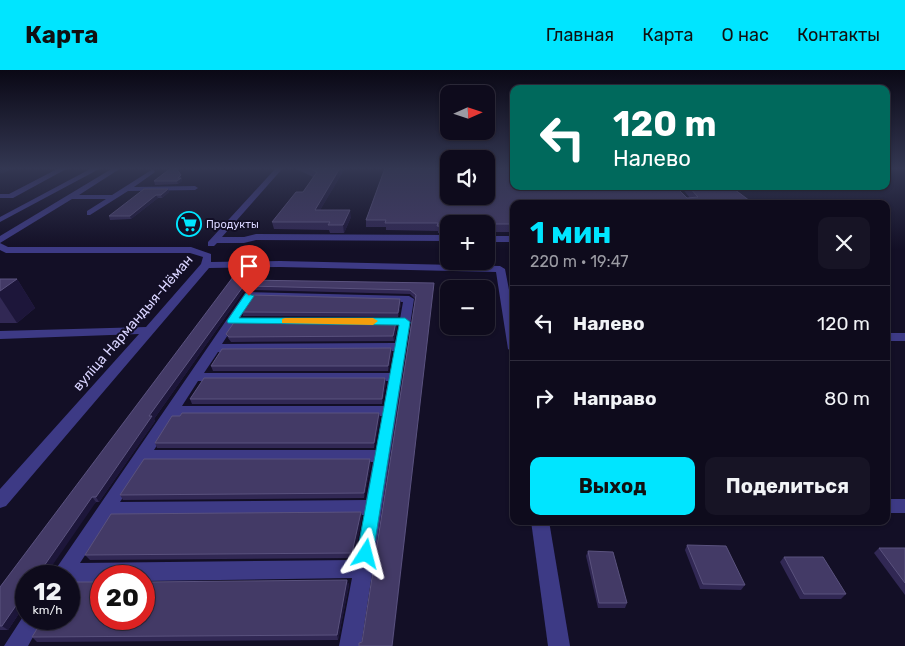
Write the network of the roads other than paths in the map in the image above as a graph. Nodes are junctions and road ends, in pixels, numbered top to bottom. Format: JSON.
{"nodes":[{"id":1,"x":12,"y":195,"type":"edge"},
{"id":2,"x":47,"y":195,"type":"edge"},
{"id":3,"x":74,"y":195,"type":"edge"},
{"id":4,"x":117,"y":195,"type":"edge"},
{"id":5,"x":256,"y":195,"type":"edge"},
{"id":6,"x":0,"y":196,"type":"edge"},
{"id":7,"x":70,"y":197,"type":"junction"},
{"id":8,"x":114,"y":197,"type":"junction"},
{"id":9,"x":90,"y":213,"type":"dead end"},
{"id":10,"x":0,"y":220,"type":"edge"},
{"id":11,"x":440,"y":238,"type":"edge"},
{"id":12,"x":495,"y":239,"type":"edge"},
{"id":13,"x":510,"y":239,"type":"edge"},
{"id":14,"x":0,"y":240,"type":"edge"},
{"id":15,"x":215,"y":240,"type":"junction"},
{"id":16,"x":0,"y":246,"type":"edge"},
{"id":17,"x":201,"y":252,"type":"junction"},
{"id":18,"x":206,"y":265,"type":"junction"},
{"id":19,"x":232,"y":321,"type":"junction"},
{"id":20,"x":405,"y":322,"type":"junction"},
{"id":21,"x":510,"y":325,"type":"edge"},
{"id":22,"x":148,"y":330,"type":"junction"},
{"id":23,"x":0,"y":335,"type":"edge"},
{"id":24,"x":890,"y":337,"type":"edge"},
{"id":25,"x":905,"y":337,"type":"edge"},
{"id":26,"x":214,"y":348,"type":"junction"},
{"id":27,"x":401,"y":348,"type":"junction"},
{"id":28,"x":194,"y":377,"type":"junction"},
{"id":29,"x":395,"y":378,"type":"junction"},
{"id":30,"x":172,"y":411,"type":"junction"},
{"id":31,"x":390,"y":411,"type":"junction"},
{"id":32,"x":142,"y":456,"type":"junction"},
{"id":33,"x":382,"y":456,"type":"junction"},
{"id":34,"x":0,"y":501,"type":"edge"},
{"id":35,"x":890,"y":506,"type":"edge"},
{"id":36,"x":905,"y":506,"type":"edge"},
{"id":37,"x":373,"y":508,"type":"junction"},
{"id":38,"x":106,"y":510,"type":"junction"},
{"id":39,"x":541,"y":525,"type":"edge"},
{"id":40,"x":69,"y":565,"type":"edge"},
{"id":41,"x":363,"y":570,"type":"junction"},
{"id":42,"x":80,"y":574,"type":"edge"},
{"id":43,"x":26,"y":630,"type":"edge"},
{"id":44,"x":15,"y":646,"type":"edge"},
{"id":45,"x":350,"y":646,"type":"edge"},
{"id":46,"x":558,"y":646,"type":"edge"}],
"edges":[{"from":1,"to":6,"type":"street"},
{"from":2,"to":10,"type":"street"},
{"from":3,"to":7,"type":"street"},
{"from":4,"to":8,"type":"street"},
{"from":5,"to":15,"type":"street"},
{"from":7,"to":8,"type":"street"},
{"from":7,"to":14,"type":"street"},
{"from":8,"to":9,"type":"street"},
{"from":11,"to":15,"type":"street"},
{"from":12,"to":13,"type":"street"},
{"from":15,"to":17,"type":"street"},
{"from":16,"to":17,"type":"street","name":"вуліца Нармандыя-Нёман"},
{"from":17,"to":18,"type":"street","name":"вуліца Нармандыя-Нёман"},
{"from":18,"to":21,"type":"street"},
{"from":18,"to":22,"type":"street","name":"вуліца Нармандыя-Нёман"},
{"from":19,"to":20,"type":"street"},
{"from":19,"to":20,"type":"street"},
{"from":19,"to":26,"type":"street"},
{"from":20,"to":27,"type":"street"},
{"from":22,"to":23,"type":"street"},
{"from":22,"to":34,"type":"street","name":"вуліца Нармандыя-Нёман"},
{"from":24,"to":25,"type":"street"},
{"from":26,"to":27,"type":"street"},
{"from":26,"to":28,"type":"street"},
{"from":27,"to":29,"type":"street"},
{"from":28,"to":29,"type":"street"},
{"from":28,"to":30,"type":"street"},
{"from":29,"to":31,"type":"street"},
{"from":30,"to":31,"type":"street"},
{"from":30,"to":32,"type":"street"},
{"from":31,"to":33,"type":"street"},
{"from":32,"to":33,"type":"street"},
{"from":32,"to":38,"type":"street"},
{"from":33,"to":37,"type":"street"},
{"from":35,"to":36,"type":"street"},
{"from":37,"to":38,"type":"street"},
{"from":37,"to":41,"type":"street"},
{"from":38,"to":40,"type":"street"},
{"from":39,"to":46,"type":"street"},
{"from":41,"to":42,"type":"street"},
{"from":41,"to":45,"type":"street"},
{"from":43,"to":44,"type":"street"}]}
